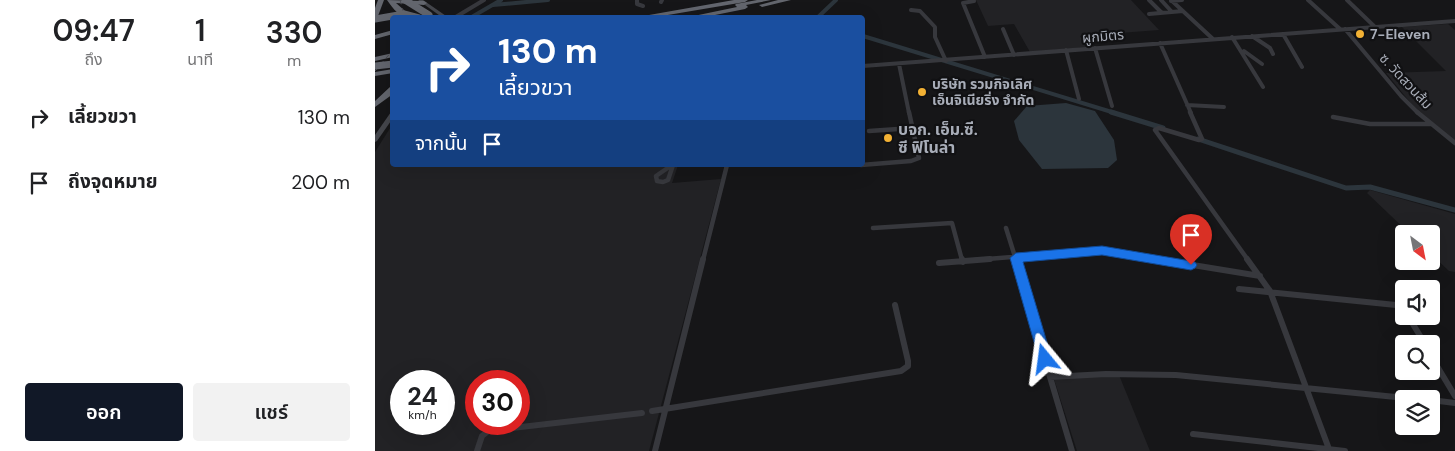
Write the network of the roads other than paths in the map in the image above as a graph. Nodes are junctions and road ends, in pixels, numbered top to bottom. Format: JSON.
{"nodes":[{"id":1,"x":381,"y":0,"type":"edge"},
{"id":2,"x":390,"y":0,"type":"edge"},
{"id":3,"x":405,"y":0,"type":"edge"},
{"id":4,"x":416,"y":0,"type":"edge"},
{"id":5,"x":485,"y":0,"type":"edge"},
{"id":6,"x":637,"y":0,"type":"edge"},
{"id":7,"x":768,"y":0,"type":"edge"},
{"id":8,"x":788,"y":0,"type":"edge"},
{"id":9,"x":1149,"y":0,"type":"edge"},
{"id":10,"x":1161,"y":0,"type":"edge"},
{"id":11,"x":1171,"y":0,"type":"edge"},
{"id":12,"x":1182,"y":0,"type":"edge"},
{"id":13,"x":1307,"y":0,"type":"edge"},
{"id":14,"x":1347,"y":0,"type":"edge"},
{"id":15,"x":422,"y":1,"type":"edge"},
{"id":16,"x":974,"y":1,"type":"dead end"},
{"id":17,"x":745,"y":4,"type":"edge"},
{"id":18,"x":643,"y":6,"type":"dead end"},
{"id":19,"x":911,"y":10,"type":"dead end"},
{"id":20,"x":1183,"y":11,"type":"junction"},
{"id":21,"x":1172,"y":12,"type":"junction"},
{"id":22,"x":1162,"y":13,"type":"junction"},
{"id":23,"x":1149,"y":14,"type":"dead end"},
{"id":24,"x":406,"y":15,"type":"edge"},
{"id":25,"x":429,"y":15,"type":"edge"},
{"id":26,"x":443,"y":15,"type":"edge"},
{"id":27,"x":460,"y":15,"type":"edge"},
{"id":28,"x":659,"y":15,"type":"edge"},
{"id":29,"x":683,"y":15,"type":"edge"},
{"id":30,"x":699,"y":15,"type":"edge"},
{"id":31,"x":707,"y":15,"type":"edge"},
{"id":32,"x":390,"y":16,"type":"edge"},
{"id":33,"x":375,"y":18,"type":"edge"},
{"id":34,"x":1455,"y":21,"type":"edge"},
{"id":35,"x":1375,"y":27,"type":"junction"},
{"id":36,"x":1003,"y":29,"type":"dead end"},
{"id":37,"x":1343,"y":29,"type":"junction"},
{"id":38,"x":390,"y":33,"type":"edge"},
{"id":39,"x":1283,"y":34,"type":"junction"},
{"id":40,"x":1252,"y":36,"type":"junction"},
{"id":41,"x":375,"y":37,"type":"edge"},
{"id":42,"x":1234,"y":37,"type":"junction"},
{"id":43,"x":1213,"y":39,"type":"junction"},
{"id":44,"x":1160,"y":43,"type":"junction"},
{"id":45,"x":1095,"y":48,"type":"junction"},
{"id":46,"x":1066,"y":50,"type":"junction"},
{"id":47,"x":1273,"y":54,"type":"dead end"},
{"id":48,"x":1014,"y":55,"type":"junction"},
{"id":49,"x":390,"y":56,"type":"edge"},
{"id":50,"x":985,"y":57,"type":"junction"},
{"id":51,"x":375,"y":60,"type":"edge"},
{"id":52,"x":945,"y":61,"type":"junction"},
{"id":53,"x":390,"y":62,"type":"edge"},
{"id":54,"x":390,"y":63,"type":"edge"},
{"id":55,"x":899,"y":64,"type":"junction"},
{"id":56,"x":1262,"y":64,"type":"dead end"},
{"id":57,"x":375,"y":66,"type":"edge"},
{"id":58,"x":865,"y":66,"type":"edge"},
{"id":59,"x":1302,"y":67,"type":"dead end"},
{"id":60,"x":390,"y":72,"type":"edge"},
{"id":61,"x":375,"y":74,"type":"edge"},
{"id":62,"x":1263,"y":87,"type":"dead end"},
{"id":63,"x":390,"y":92,"type":"edge"},
{"id":64,"x":1079,"y":99,"type":"dead end"},
{"id":65,"x":375,"y":104,"type":"edge"},
{"id":66,"x":1187,"y":105,"type":"junction"},
{"id":67,"x":1112,"y":106,"type":"dead end"},
{"id":68,"x":1224,"y":107,"type":"dead end"},
{"id":69,"x":1333,"y":117,"type":"dead end"},
{"id":70,"x":390,"y":118,"type":"edge"},
{"id":71,"x":1431,"y":124,"type":"junction"},
{"id":72,"x":913,"y":128,"type":"junction"},
{"id":73,"x":869,"y":131,"type":"dead end"},
{"id":74,"x":375,"y":140,"type":"edge"},
{"id":75,"x":1455,"y":143,"type":"edge"},
{"id":76,"x":865,"y":165,"type":"edge"},
{"id":77,"x":726,"y":167,"type":"edge"},
{"id":78,"x":873,"y":228,"type":"dead end"},
{"id":79,"x":1006,"y":228,"type":"dead end"},
{"id":80,"x":1016,"y":258,"type":"junction"},
{"id":81,"x":963,"y":262,"type":"junction"},
{"id":82,"x":939,"y":264,"type":"dead end"},
{"id":83,"x":1260,"y":276,"type":"junction"},
{"id":84,"x":1239,"y":289,"type":"dead end"},
{"id":85,"x":1270,"y":291,"type":"junction"},
{"id":86,"x":895,"y":305,"type":"dead end"},
{"id":87,"x":1395,"y":305,"type":"edge"},
{"id":88,"x":1440,"y":371,"type":"edge"},
{"id":89,"x":1050,"y":377,"type":"junction"},
{"id":90,"x":1307,"y":388,"type":"junction"},
{"id":91,"x":1455,"y":396,"type":"edge"},
{"id":92,"x":1395,"y":397,"type":"edge"},
{"id":93,"x":1440,"y":401,"type":"edge"},
{"id":94,"x":1455,"y":403,"type":"edge"},
{"id":95,"x":666,"y":409,"type":"junction"},
{"id":96,"x":652,"y":412,"type":"dead end"},
{"id":97,"x":642,"y":413,"type":"dead end"},
{"id":98,"x":530,"y":426,"type":"edge"},
{"id":99,"x":1193,"y":434,"type":"dead end"},
{"id":100,"x":483,"y":435,"type":"edge"},
{"id":101,"x":1329,"y":449,"type":"junction"},
{"id":102,"x":477,"y":451,"type":"edge"},
{"id":103,"x":655,"y":451,"type":"edge"},
{"id":104,"x":1073,"y":451,"type":"edge"},
{"id":105,"x":1345,"y":451,"type":"edge"}],
"edges":[{"from":1,"to":33,"type":"highway"},
{"from":2,"to":15,"type":"highway"},
{"from":2,"to":24,"type":"highway"},
{"from":3,"to":25,"type":"highway","bridge":true},
{"from":4,"to":15,"type":"highway"},
{"from":5,"to":27,"type":"street"},
{"from":6,"to":18,"type":"street"},
{"from":7,"to":29,"type":"highway"},
{"from":8,"to":17,"type":"highway"},
{"from":9,"to":22,"type":"street"},
{"from":10,"to":21,"type":"street"},
{"from":11,"to":12,"type":"street"},
{"from":11,"to":20,"type":"street"},
{"from":13,"to":37,"type":"street","name":"ซ. วัดสวนส้ม"},
{"from":14,"to":35,"type":"street"},
{"from":15,"to":26,"type":"main road"},
{"from":16,"to":50,"type":"street"},
{"from":17,"to":28,"type":"highway"},
{"from":17,"to":30,"type":"highway"},
{"from":17,"to":31,"type":"highway"},
{"from":19,"to":52,"type":"street"},
{"from":20,"to":21,"type":"street"},
{"from":20,"to":43,"type":"street"},
{"from":21,"to":22,"type":"street"},
{"from":22,"to":23,"type":"street"},
{"from":32,"to":33,"type":"highway","bridge":true},
{"from":34,"to":35,"type":"street","name":"ผูกมิตร"},
{"from":35,"to":37,"type":"street","name":"ผูกมิตร"},
{"from":36,"to":48,"type":"street"},
{"from":37,"to":39,"type":"street","name":"ผูกมิตร"},
{"from":37,"to":71,"type":"street","name":"ซ. วัดสวนส้ม"},
{"from":38,"to":41,"type":"highway"},
{"from":39,"to":40,"type":"street","name":"ผูกมิตร"},
{"from":39,"to":59,"type":"street"},
{"from":40,"to":42,"type":"street","name":"ผูกมิตร"},
{"from":40,"to":47,"type":"street"},
{"from":42,"to":43,"type":"street","name":"ผูกมิตร"},
{"from":42,"to":56,"type":"street"},
{"from":42,"to":62,"type":"street"},
{"from":43,"to":44,"type":"street","name":"ผูกมิตร"},
{"from":44,"to":45,"type":"street","name":"ผูกมิตร"},
{"from":44,"to":66,"type":"street"},
{"from":45,"to":46,"type":"street","name":"ผูกมิตร"},
{"from":45,"to":67,"type":"street"},
{"from":46,"to":48,"type":"street","name":"ผูกมิตร"},
{"from":46,"to":64,"type":"street"},
{"from":48,"to":50,"type":"street","name":"ผูกมิตร"},
{"from":49,"to":51,"type":"highway"},
{"from":50,"to":52,"type":"street","name":"ผูกมิตร"},
{"from":51,"to":53,"type":"highway"},
{"from":52,"to":55,"type":"street","name":"ผูกมิตร"},
{"from":54,"to":57,"type":"highway","bridge":true},
{"from":55,"to":58,"type":"street","name":"ผูกมิตร"},
{"from":55,"to":72,"type":"street"},
{"from":60,"to":61,"type":"highway"},
{"from":63,"to":65,"type":"highway"},
{"from":66,"to":68,"type":"street"},
{"from":66,"to":83,"type":"street"},
{"from":69,"to":71,"type":"street"},
{"from":70,"to":74,"type":"main road"},
{"from":71,"to":75,"type":"street","name":"ซ. วัดสวนส้ม"},
{"from":72,"to":73,"type":"street"},
{"from":72,"to":76,"type":"street"},
{"from":77,"to":95,"type":"street"},
{"from":78,"to":81,"type":"street"},
{"from":79,"to":80,"type":"street"},
{"from":80,"to":81,"type":"street"},
{"from":80,"to":83,"type":"street"},
{"from":80,"to":89,"type":"street"},
{"from":81,"to":82,"type":"street"},
{"from":83,"to":85,"type":"street"},
{"from":84,"to":85,"type":"street"},
{"from":85,"to":87,"type":"street"},
{"from":85,"to":90,"type":"street"},
{"from":86,"to":95,"type":"street"},
{"from":88,"to":91,"type":"street"},
{"from":89,"to":90,"type":"street"},
{"from":89,"to":104,"type":"street"},
{"from":90,"to":92,"type":"street"},
{"from":90,"to":101,"type":"street"},
{"from":93,"to":94,"type":"street"},
{"from":95,"to":96,"type":"street"},
{"from":95,"to":103,"type":"street"},
{"from":97,"to":98,"type":"street"},
{"from":99,"to":101,"type":"street"},
{"from":100,"to":102,"type":"street"},
{"from":101,"to":105,"type":"street"}]}
